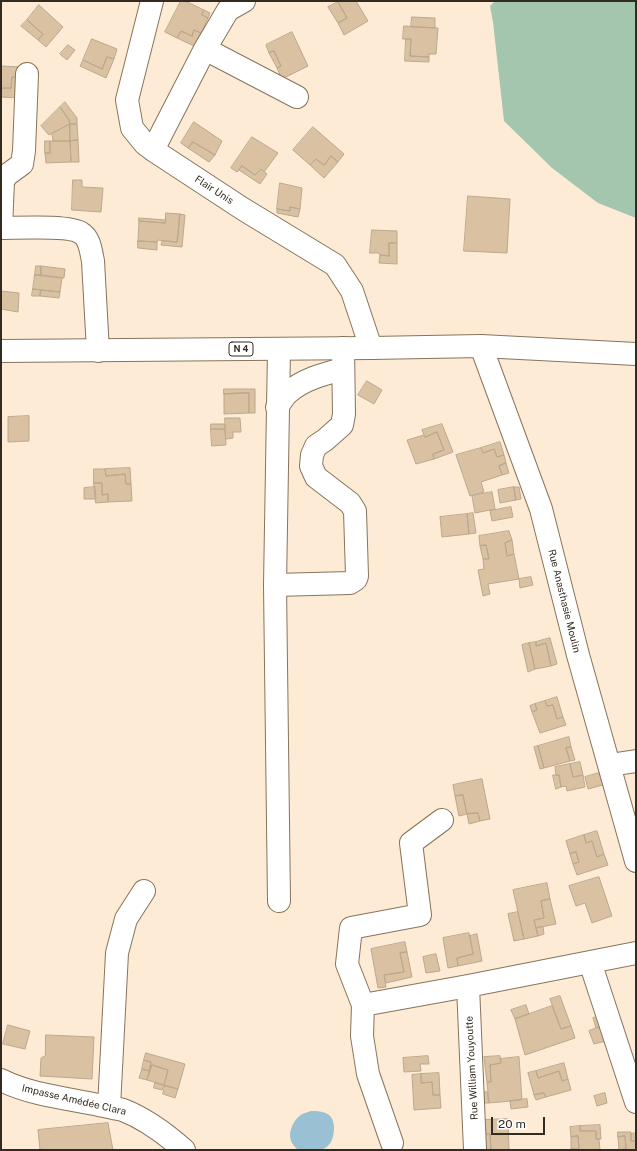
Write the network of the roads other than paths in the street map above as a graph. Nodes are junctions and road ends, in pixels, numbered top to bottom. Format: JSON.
{"nodes":[{"id":1,"x":152,"y":1,"type":"edge"},
{"id":2,"x":244,"y":1,"type":"edge"},
{"id":3,"x":206,"y":49,"type":"junction"},
{"id":4,"x":27,"y":74,"type":"dead end"},
{"id":5,"x":297,"y":97,"type":"dead end"},
{"id":6,"x":153,"y":150,"type":"junction"},
{"id":7,"x":1,"y":228,"type":"edge"},
{"id":8,"x":481,"y":346,"type":"junction"},
{"id":9,"x":371,"y":348,"type":"junction"},
{"id":10,"x":278,"y":349,"type":"junction"},
{"id":11,"x":1,"y":351,"type":"edge"},
{"id":12,"x":98,"y":351,"type":"junction"},
{"id":13,"x":636,"y":354,"type":"edge"},
{"id":14,"x":343,"y":359,"type":"junction"},
{"id":15,"x":277,"y":407,"type":"junction"},
{"id":16,"x":275,"y":585,"type":"junction"},
{"id":17,"x":636,"y":761,"type":"edge"},
{"id":18,"x":610,"y":765,"type":"junction"},
{"id":19,"x":442,"y":820,"type":"dead end"},
{"id":20,"x":636,"y":861,"type":"edge"},
{"id":21,"x":144,"y":891,"type":"dead end"},
{"id":22,"x":279,"y":901,"type":"dead end"},
{"id":23,"x":636,"y":953,"type":"edge"},
{"id":24,"x":590,"y":962,"type":"junction"},
{"id":25,"x":468,"y":986,"type":"junction"},
{"id":26,"x":363,"y":1005,"type":"junction"},
{"id":27,"x":1,"y":1080,"type":"edge"},
{"id":28,"x":636,"y":1102,"type":"edge"},
{"id":29,"x":109,"y":1107,"type":"junction"},
{"id":30,"x":392,"y":1144,"type":"dead end"},
{"id":31,"x":184,"y":1150,"type":"edge"},
{"id":32,"x":475,"y":1150,"type":"edge"}],
"edges":[{"from":1,"to":6,"type":"street","name":"Flair Unis"},
{"from":2,"to":3,"type":"street"},
{"from":3,"to":5,"type":"street"},
{"from":3,"to":6,"type":"street"},
{"from":4,"to":7,"type":"street"},
{"from":6,"to":9,"type":"street","name":"Flair Unis"},
{"from":7,"to":12,"type":"street"},
{"from":8,"to":9,"type":"street","number":"N 4"},
{"from":8,"to":13,"type":"street","number":"N 4"},
{"from":8,"to":18,"type":"street","name":"Rue Anasthasie Moulin"},
{"from":9,"to":14,"type":"street","number":"N 4"},
{"from":10,"to":12,"type":"street","number":"N 4"},
{"from":10,"to":14,"type":"street","number":"N 4"},
{"from":10,"to":15,"type":"street"},
{"from":11,"to":12,"type":"street","number":"N 4"},
{"from":14,"to":15,"type":"street"},
{"from":14,"to":16,"type":"street"},
{"from":15,"to":16,"type":"street"},
{"from":16,"to":22,"type":"street"},
{"from":17,"to":18,"type":"street"},
{"from":18,"to":20,"type":"street","name":"Rue Anasthasie Moulin"},
{"from":19,"to":26,"type":"street"},
{"from":21,"to":29,"type":"street"},
{"from":23,"to":24,"type":"street"},
{"from":24,"to":25,"type":"street"},
{"from":24,"to":28,"type":"street"},
{"from":25,"to":26,"type":"street"},
{"from":25,"to":32,"type":"street","name":"Rue William Youyoutte"},
{"from":26,"to":30,"type":"street"},
{"from":27,"to":29,"type":"street","name":"Impasse Amédée Clara"},
{"from":29,"to":31,"type":"street","name":"Impasse Amédée Clara"}]}
